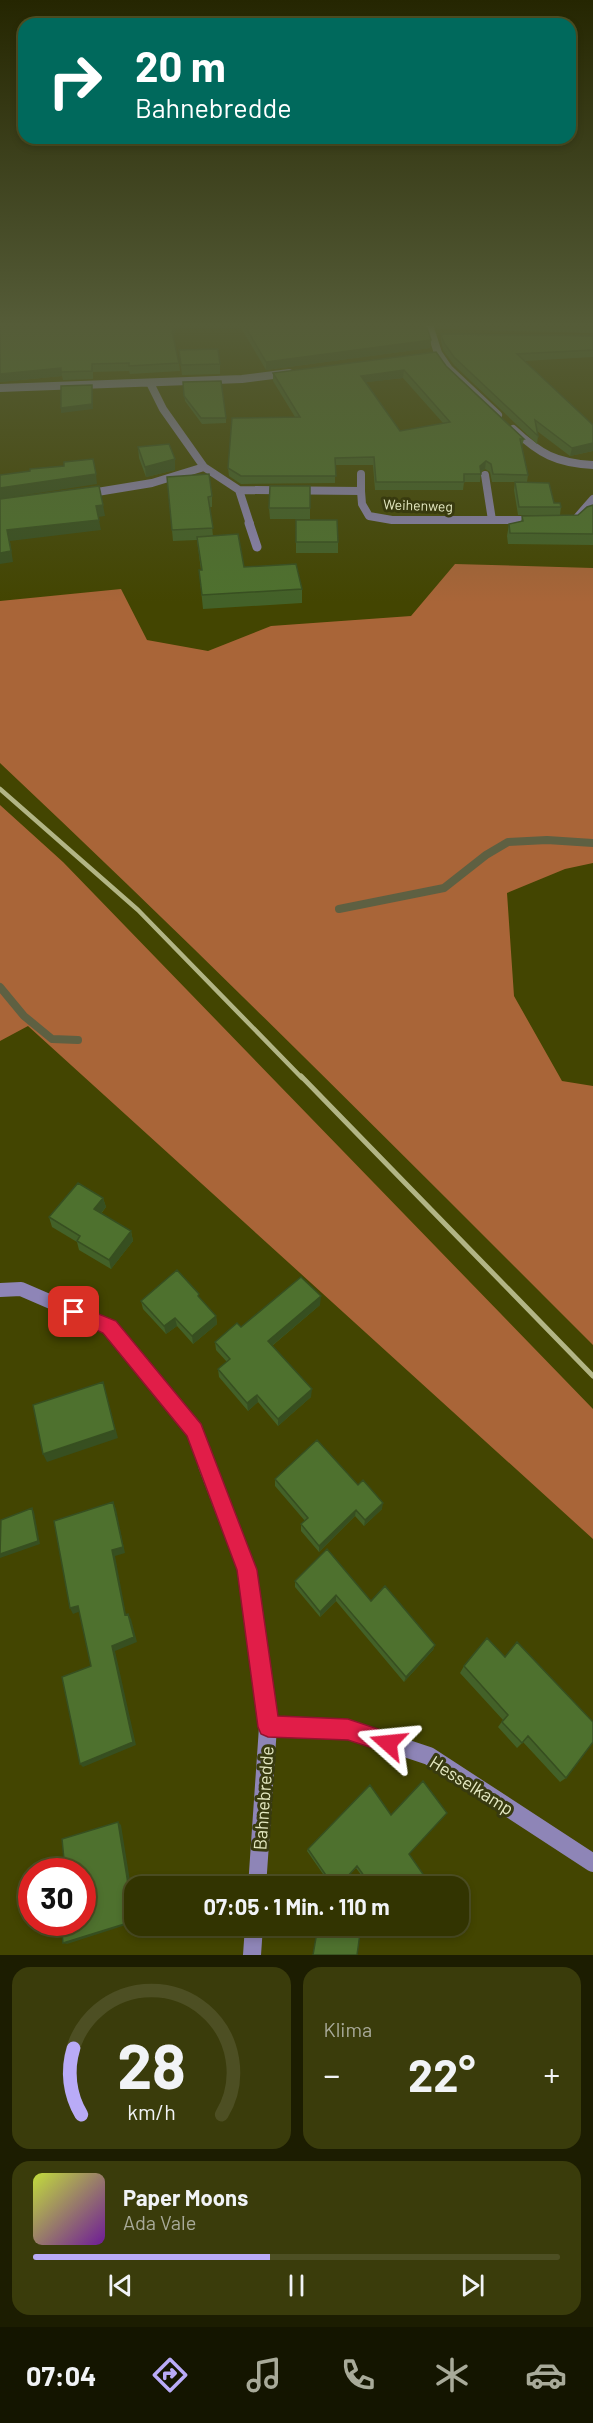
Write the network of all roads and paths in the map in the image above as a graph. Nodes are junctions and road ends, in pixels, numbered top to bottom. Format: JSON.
{"nodes":[{"id":1,"x":170,"y":419,"type":"edge"},
{"id":2,"x":509,"y":426,"type":"edge"},
{"id":3,"x":593,"y":465,"type":"edge"},
{"id":4,"x":204,"y":467,"type":"junction"},
{"id":5,"x":361,"y":474,"type":"dead end"},
{"id":6,"x":485,"y":475,"type":"dead end"},
{"id":7,"x":239,"y":490,"type":"junction"},
{"id":8,"x":361,"y":491,"type":"junction"},
{"id":9,"x":71,"y":496,"type":"edge"},
{"id":10,"x":593,"y":499,"type":"edge"},
{"id":11,"x":492,"y":520,"type":"junction"},
{"id":12,"x":550,"y":520,"type":"edge"},
{"id":13,"x":562,"y":520,"type":"edge"},
{"id":14,"x":257,"y":547,"type":"dead end"},
{"id":15,"x":0,"y":1290,"type":"edge"},
{"id":16,"x":268,"y":1727,"type":"junction"},
{"id":17,"x":593,"y":1863,"type":"edge"},
{"id":18,"x":258,"y":1876,"type":"edge"},
{"id":19,"x":253,"y":1936,"type":"edge"},
{"id":20,"x":252,"y":1955,"type":"edge"}],
"edges":[{"from":1,"to":4,"type":"street"},
{"from":2,"to":3,"type":"street"},
{"from":4,"to":7,"type":"street"},
{"from":4,"to":9,"type":"street"},
{"from":5,"to":8,"type":"street","name":"Weihenweg"},
{"from":6,"to":11,"type":"street"},
{"from":7,"to":8,"type":"street"},
{"from":7,"to":14,"type":"street"},
{"from":8,"to":11,"type":"street","name":"Weihenweg"},
{"from":10,"to":13,"type":"street"},
{"from":11,"to":12,"type":"street","name":"Weihenweg"},
{"from":15,"to":16,"type":"street","name":"Bahnebredde"},
{"from":16,"to":17,"type":"street","name":"Hesselkamp"},
{"from":16,"to":18,"type":"street","name":"Bahnebredde"},
{"from":19,"to":20,"type":"street"}]}
